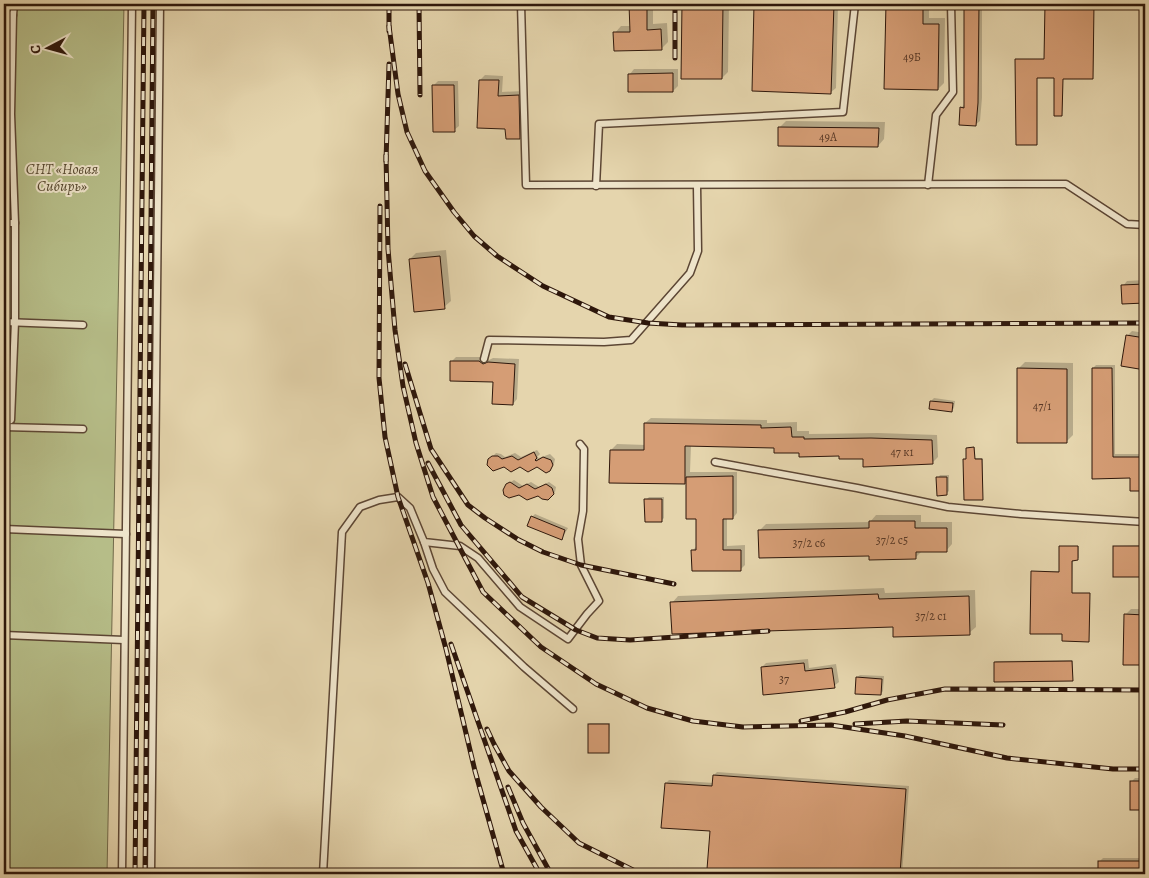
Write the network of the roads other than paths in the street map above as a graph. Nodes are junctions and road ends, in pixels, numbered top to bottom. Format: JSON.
{"nodes":[{"id":1,"x":14,"y":4,"type":"edge"},
{"id":2,"x":132,"y":4,"type":"edge"},
{"id":3,"x":160,"y":4,"type":"edge"},
{"id":4,"x":521,"y":4,"type":"edge"},
{"id":5,"x":855,"y":4,"type":"edge"},
{"id":6,"x":950,"y":4,"type":"edge"},
{"id":7,"x":4,"y":15,"type":"edge"},
{"id":8,"x":13,"y":15,"type":"junction"},
{"id":9,"x":7,"y":114,"type":"edge"},
{"id":10,"x":928,"y":184,"type":"junction"},
{"id":11,"x":596,"y":186,"type":"junction"},
{"id":12,"x":696,"y":186,"type":"junction"},
{"id":13,"x":4,"y":223,"type":"edge"},
{"id":14,"x":15,"y":223,"type":"junction"},
{"id":15,"x":1145,"y":225,"type":"edge"},
{"id":16,"x":4,"y":322,"type":"edge"},
{"id":17,"x":15,"y":322,"type":"junction"},
{"id":18,"x":83,"y":325,"type":"dead end"},
{"id":19,"x":484,"y":358,"type":"dead end"},
{"id":20,"x":4,"y":423,"type":"edge"},
{"id":21,"x":4,"y":427,"type":"edge"},
{"id":22,"x":83,"y":429,"type":"dead end"},
{"id":23,"x":580,"y":444,"type":"dead end"},
{"id":24,"x":716,"y":462,"type":"dead end"},
{"id":25,"x":1145,"y":522,"type":"edge"},
{"id":26,"x":4,"y":530,"type":"edge"},
{"id":27,"x":126,"y":534,"type":"junction"},
{"id":28,"x":424,"y":542,"type":"junction"},
{"id":29,"x":4,"y":635,"type":"edge"},
{"id":30,"x":124,"y":640,"type":"junction"},
{"id":31,"x":573,"y":708,"type":"dead end"},
{"id":32,"x":122,"y":874,"type":"edge"},
{"id":33,"x":151,"y":874,"type":"edge"},
{"id":34,"x":323,"y":874,"type":"edge"}],
"edges":[{"from":1,"to":8,"type":"lane"},
{"from":2,"to":27,"type":"lane"},
{"from":3,"to":33,"type":"lane"},
{"from":4,"to":11,"type":"lane"},
{"from":5,"to":11,"type":"lane"},
{"from":6,"to":10,"type":"lane"},
{"from":7,"to":8,"type":"lane"},
{"from":8,"to":9,"type":"lane"},
{"from":9,"to":14,"type":"lane"},
{"from":10,"to":12,"type":"lane"},
{"from":10,"to":15,"type":"lane"},
{"from":11,"to":12,"type":"lane"},
{"from":12,"to":19,"type":"lane"},
{"from":13,"to":14,"type":"lane"},
{"from":14,"to":17,"type":"lane"},
{"from":16,"to":17,"type":"lane"},
{"from":17,"to":18,"type":"lane"},
{"from":17,"to":20,"type":"lane"},
{"from":21,"to":22,"type":"lane"},
{"from":23,"to":28,"type":"lane"},
{"from":24,"to":25,"type":"lane"},
{"from":26,"to":27,"type":"lane"},
{"from":27,"to":30,"type":"lane"},
{"from":28,"to":31,"type":"lane"},
{"from":28,"to":34,"type":"lane"},
{"from":29,"to":30,"type":"lane"},
{"from":30,"to":32,"type":"lane"}]}
